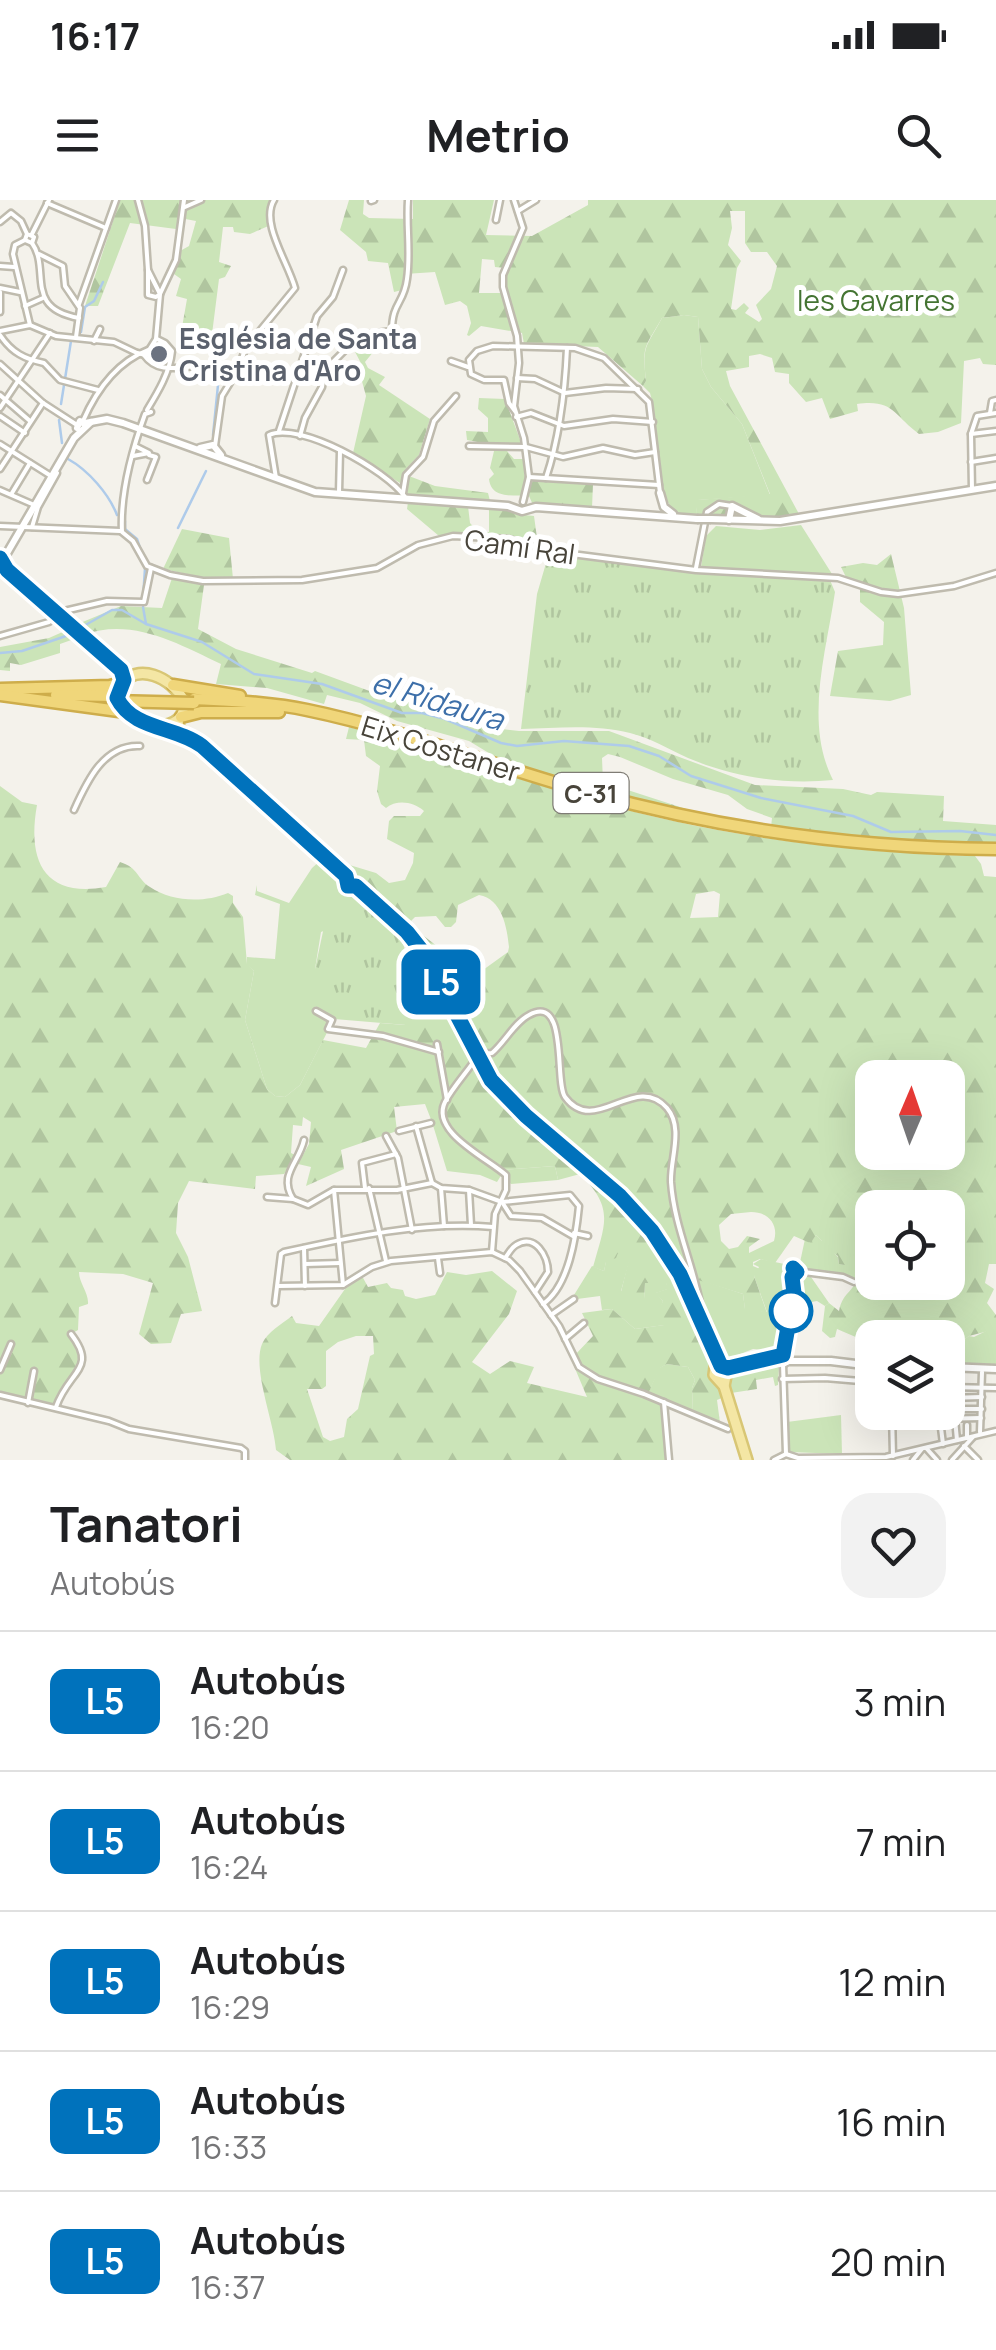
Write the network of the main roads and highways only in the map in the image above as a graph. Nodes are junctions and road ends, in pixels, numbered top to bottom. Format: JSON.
{"nodes":[{"id":1,"x":122,"y":681,"type":"junction"},
{"id":2,"x":173,"y":685,"type":"junction"},
{"id":3,"x":0,"y":692,"type":"edge"},
{"id":4,"x":295,"y":710,"type":"junction"},
{"id":5,"x":126,"y":712,"type":"junction"},
{"id":6,"x":179,"y":719,"type":"junction"},
{"id":7,"x":159,"y":726,"type":"junction"},
{"id":8,"x":195,"y":740,"type":"junction"},
{"id":9,"x":996,"y":851,"type":"edge"},
{"id":10,"x":745,"y":1458,"type":"edge"}],
"edges":[{"from":1,"to":2,"type":"main road"},
{"from":1,"to":3,"type":"highway"},
{"from":1,"to":5,"type":"main road"},
{"from":2,"to":4,"type":"highway"},
{"from":2,"to":6,"type":"main road"},
{"from":3,"to":4,"type":"highway","name":"Eix Costaner","number":"C-31","bridge":true},
{"from":3,"to":5,"type":"highway"},
{"from":4,"to":6,"type":"highway"},
{"from":4,"to":9,"type":"highway","name":"Eix Costaner","number":"C-31"},
{"from":5,"to":7,"type":"main road"},
{"from":6,"to":7,"type":"main road"},
{"from":6,"to":8,"type":"main road"},
{"from":7,"to":8,"type":"main road"},
{"from":8,"to":10,"type":"main road"}]}
